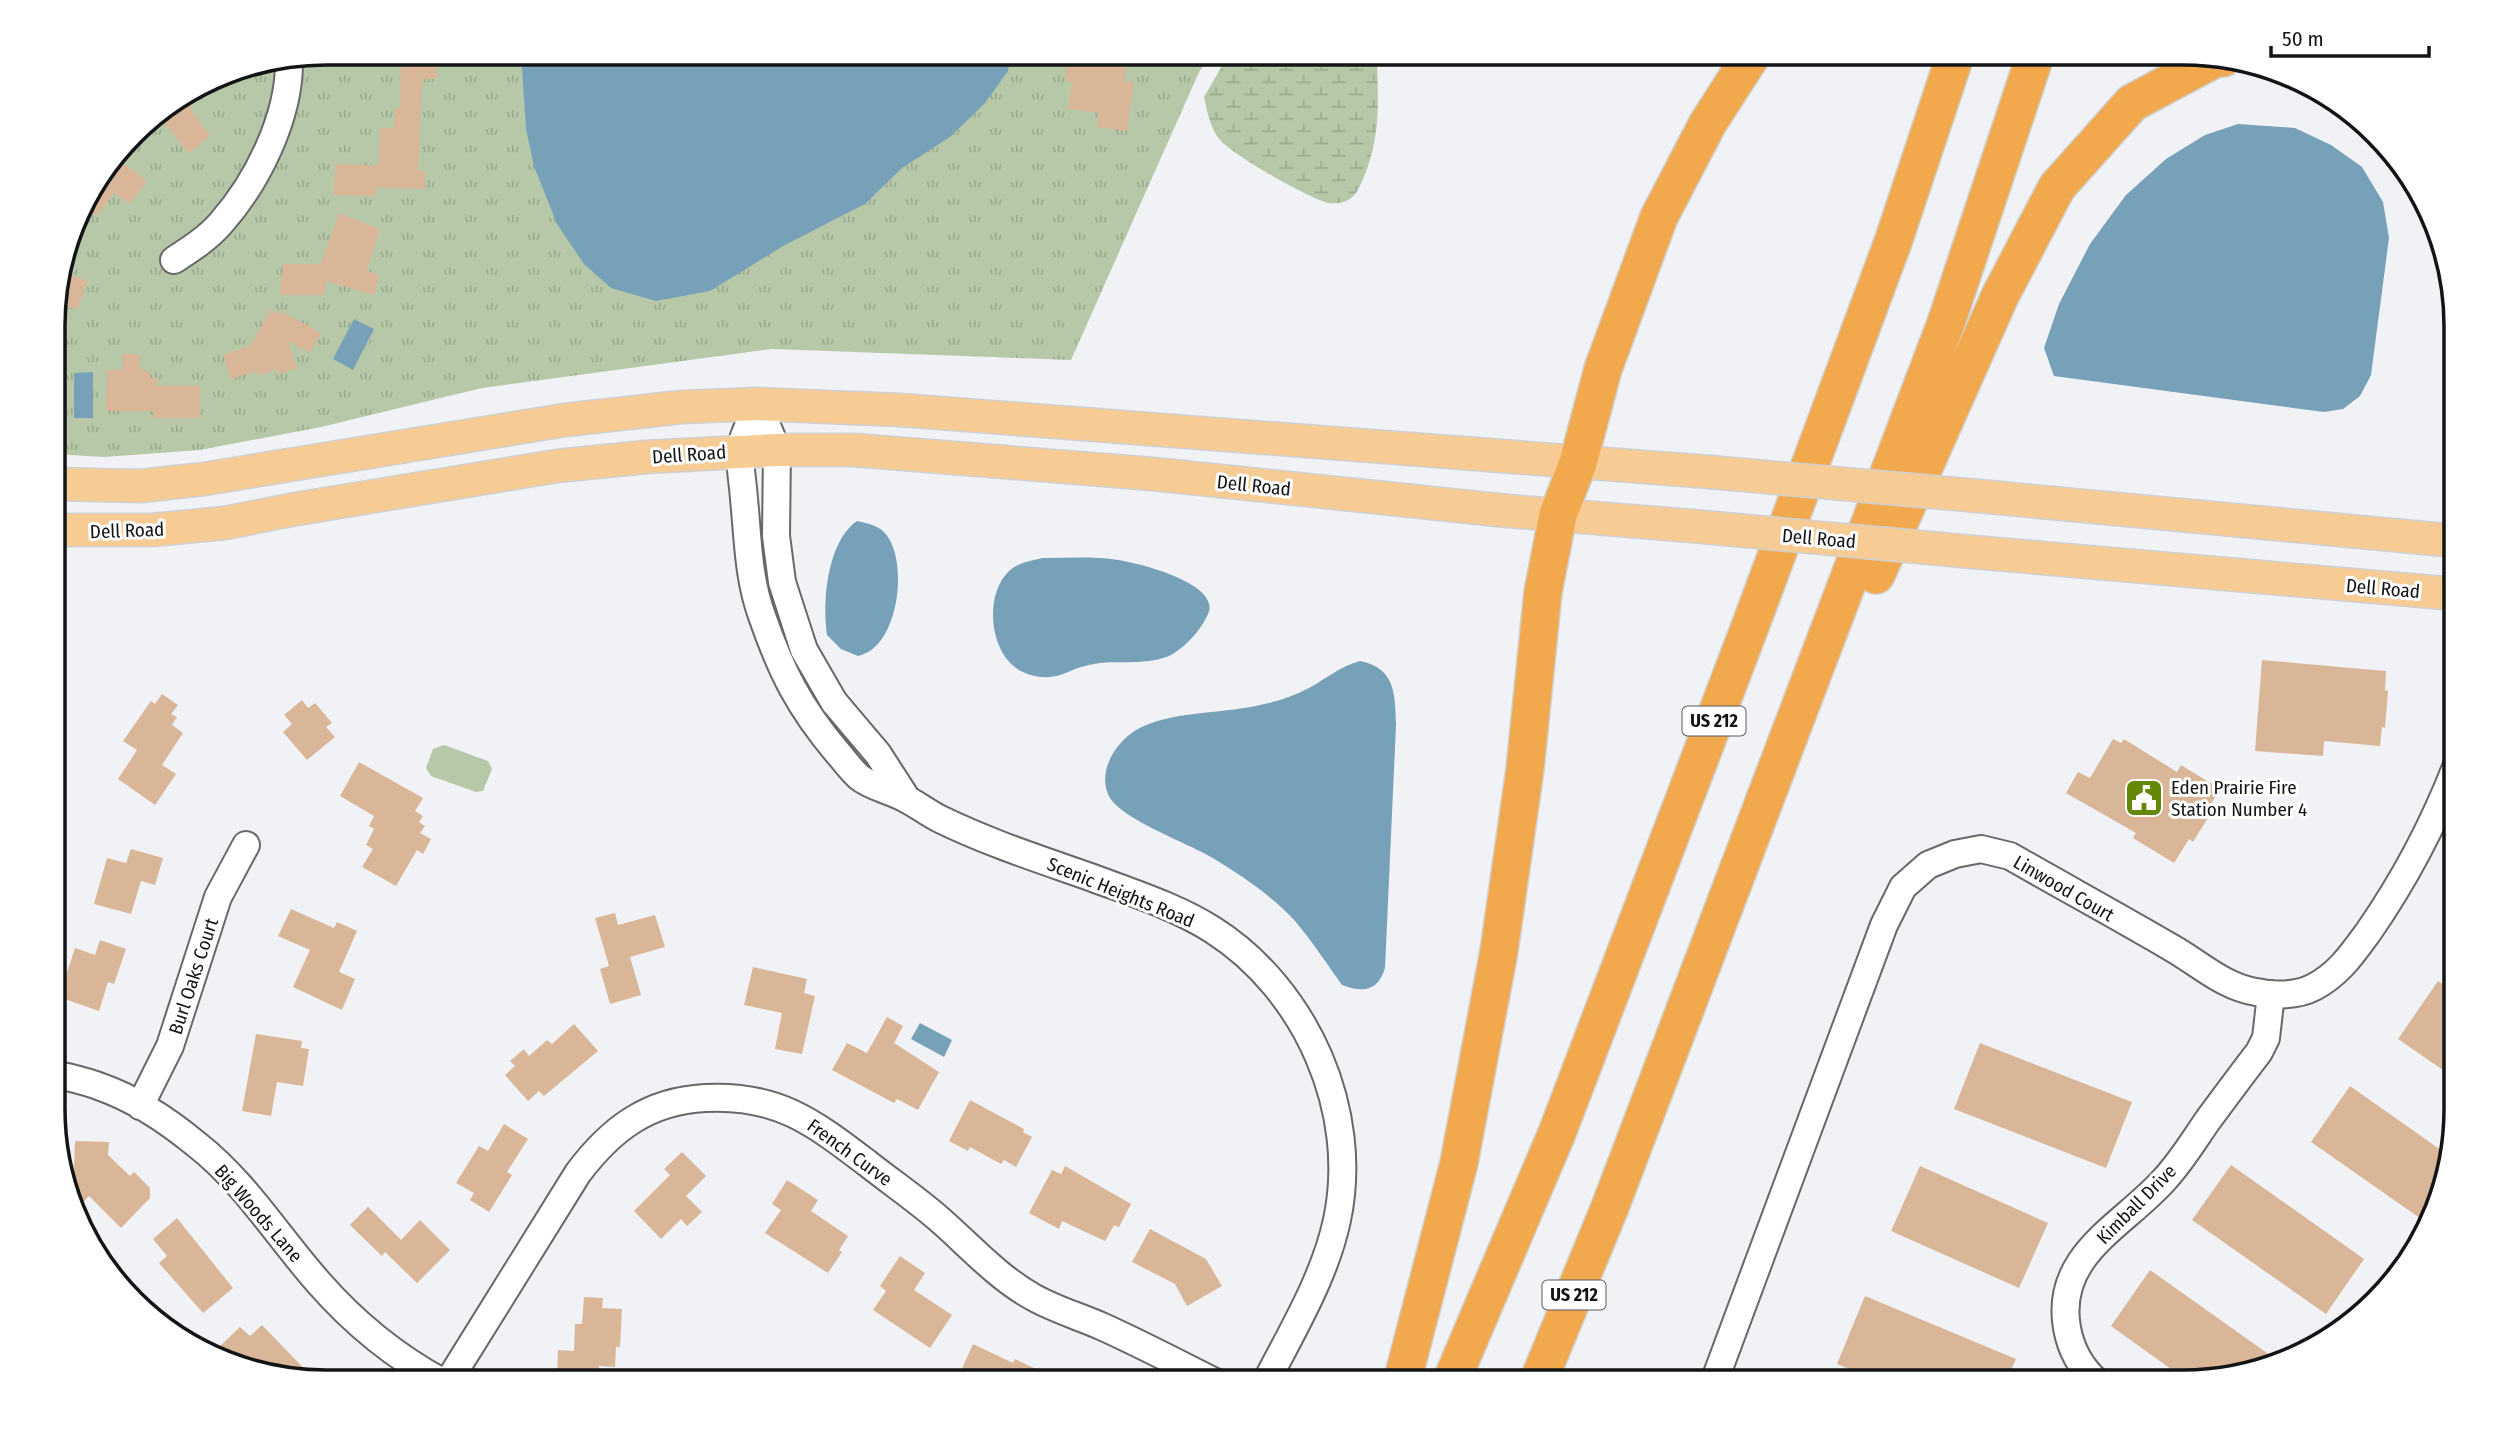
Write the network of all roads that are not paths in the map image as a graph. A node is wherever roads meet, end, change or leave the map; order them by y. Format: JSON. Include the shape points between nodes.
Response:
{"nodes":[{"id":1,"x":1745,"y":65,"type":"edge"},
{"id":2,"x":1952,"y":65,"type":"edge"},
{"id":3,"x":2032,"y":65,"type":"edge"},
{"id":4,"x":2202,"y":65,"type":"edge"},
{"id":5,"x":289,"y":68,"type":"edge"},
{"id":6,"x":174,"y":260,"type":"dead end"},
{"id":7,"x":758,"y":404,"type":"junction"},
{"id":8,"x":777,"y":450,"type":"junction"},
{"id":9,"x":740,"y":451,"type":"junction"},
{"id":10,"x":1578,"y":463,"type":"junction"},
{"id":11,"x":65,"y":484,"type":"edge"},
{"id":12,"x":1558,"y":515,"type":"junction"},
{"id":13,"x":65,"y":530,"type":"edge"},
{"id":14,"x":2444,"y":540,"type":"edge"},
{"id":15,"x":2444,"y":593,"type":"edge"},
{"id":16,"x":907,"y":799,"type":"junction"},
{"id":17,"x":2444,"y":813,"type":"edge"},
{"id":18,"x":246,"y":845,"type":"dead end"},
{"id":19,"x":2271,"y":994,"type":"junction"},
{"id":20,"x":65,"y":1077,"type":"edge"},
{"id":21,"x":140,"y":1106,"type":"junction"},
{"id":22,"x":1610,"y":1208,"type":"junction"},
{"id":23,"x":423,"y":1370,"type":"edge"},
{"id":24,"x":455,"y":1370,"type":"edge"},
{"id":25,"x":1191,"y":1370,"type":"edge"},
{"id":26,"x":1272,"y":1370,"type":"edge"},
{"id":27,"x":1405,"y":1370,"type":"edge"},
{"id":28,"x":1456,"y":1370,"type":"edge"},
{"id":29,"x":1543,"y":1370,"type":"edge"},
{"id":30,"x":1718,"y":1370,"type":"edge"},
{"id":31,"x":2084,"y":1370,"type":"edge"}],
"edges":[{"from":1,"to":10,"type":"highway","via":[[1708,123],[1659,217],[1603,369]]},
{"from":2,"to":28,"type":"highway","number":"US 212","via":[[1893,242],[1746,638],[1557,1133]]},
{"from":3,"to":22,"type":"highway","number":"US 212","via":[[1946,323]]},
{"from":4,"to":22,"type":"highway","via":[[2132,103],[2057,187],[2000,296],[1856,620],[1704,1016]]},
{"from":5,"to":6,"type":"street","via":[[281,121],[238,202],[220,225]]},
{"from":7,"to":8,"type":"street","name":"Scenic Heights Road"},
{"from":7,"to":9,"type":"street","name":"Scenic Heights Road"},
{"from":7,"to":10,"type":"main road","via":[[900,410]]},
{"from":7,"to":11,"type":"main road","via":[[565,420],[204,480],[139,486]]},
{"from":8,"to":9,"type":"main road","name":"Dell Road"},
{"from":8,"to":12,"type":"main road","name":"Dell Road","via":[[854,450],[1153,474]]},
{"from":8,"to":16,"type":"street","name":"Scenic Heights Road","via":[[776,536],[782,582],[804,650],[834,702],[878,754]]},
{"from":9,"to":13,"type":"main road","name":"Dell Road","via":[[569,465],[225,523],[152,530]]},
{"from":9,"to":16,"type":"street","name":"Scenic Heights Road","via":[[755,598],[785,676],[815,726],[860,778]]},
{"from":10,"to":12,"type":"highway"},
{"from":10,"to":14,"type":"main road","bridge":true},
{"from":12,"to":15,"type":"main road","name":"Dell Road","bridge":true},
{"from":12,"to":27,"type":"highway","via":[[1544,592],[1499,951],[1459,1163]]},
{"from":16,"to":26,"type":"street","name":"Scenic Heights Road","via":[[938,818],[1166,906],[1213,930],[1254,963],[1299,1017],[1334,1101],[1343,1163],[1341,1191],[1337,1222],[1323,1264]]},
{"from":17,"to":19,"type":"street","name":"Linwood Court","via":[[2341,968],[2312,988]]},
{"from":18,"to":21,"type":"street","name":"Burl Oaks Court","via":[[218,898],[170,1046]]},
{"from":19,"to":30,"type":"street","name":"Linwood Court","via":[[2227,984],[2190,958],[2010,856],[1981,849],[1928,865],[1903,887],[1884,925]]},
{"from":19,"to":31,"type":"street","name":"Kimball Drive","via":[[2266,1038],[2259,1052],[2164,1180],[2079,1262],[2068,1288],[2065,1317],[2070,1346]]},
{"from":20,"to":21,"type":"street","name":"Big Woods Lane","via":[[101,1087]]},
{"from":21,"to":23,"type":"street","name":"Big Woods Lane","via":[[198,1145],[238,1184],[351,1317]]},
{"from":22,"to":29,"type":"highway","number":"US 212"},
{"from":24,"to":25,"type":"street","name":"French Curve","via":[[599,1145],[657,1106],[691,1098],[727,1097],[762,1101],[797,1114],[901,1189],[1033,1297]]}]}
